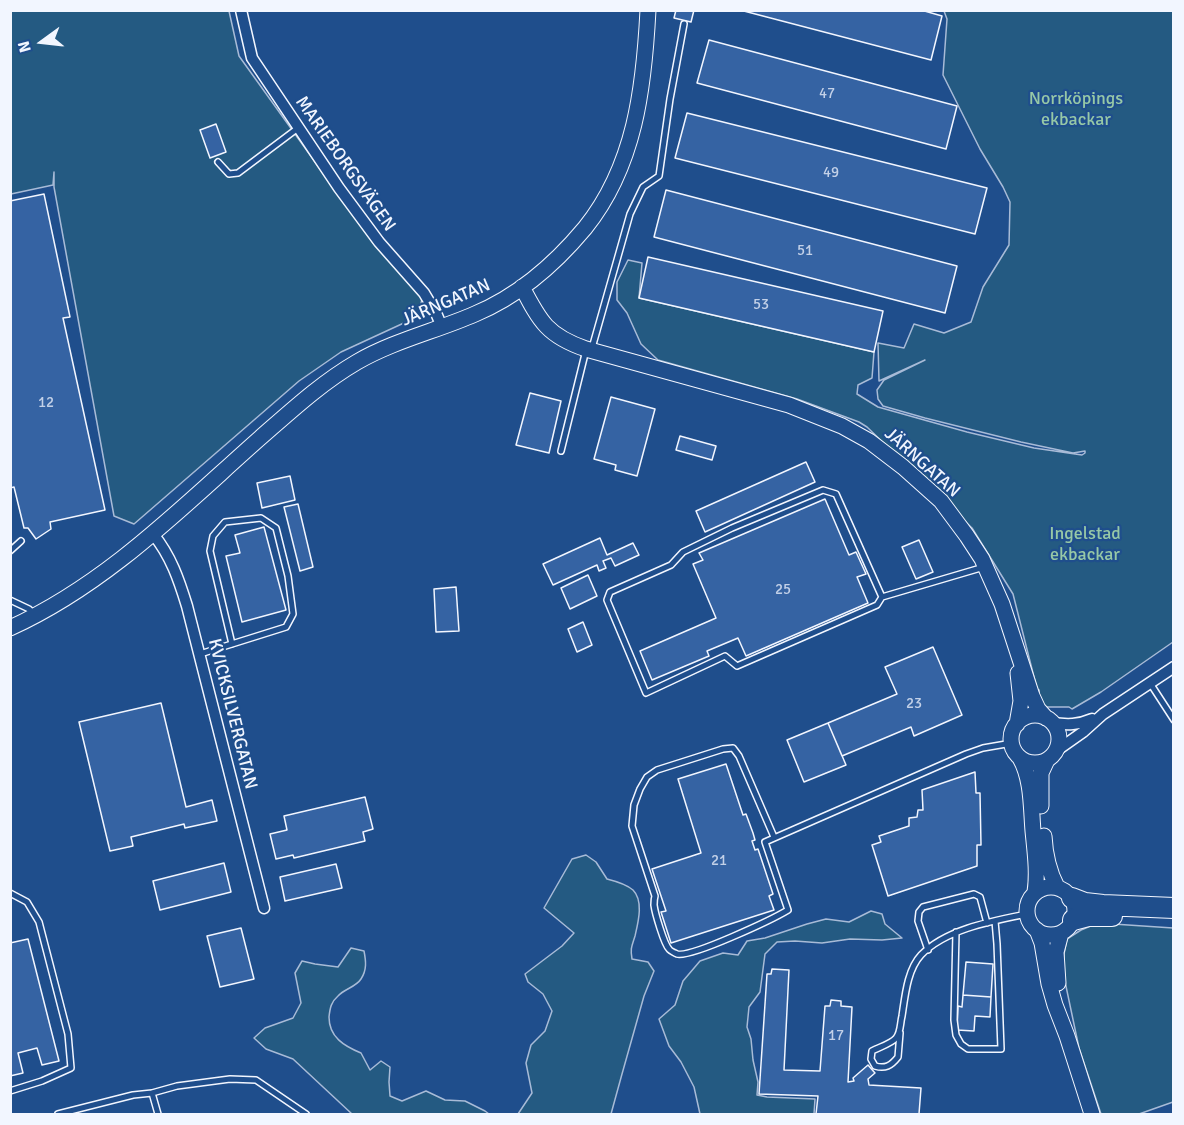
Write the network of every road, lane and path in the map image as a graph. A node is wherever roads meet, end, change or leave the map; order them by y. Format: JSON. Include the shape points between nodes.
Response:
{"nodes":[{"id":1,"x":242,"y":10,"type":"edge"},
{"id":2,"x":648,"y":10,"type":"edge"},
{"id":3,"x":684,"y":24,"type":"dead end"},
{"id":4,"x":298,"y":128,"type":"junction"},
{"id":5,"x":218,"y":162,"type":"dead end"},
{"id":6,"x":522,"y":288,"type":"junction"},
{"id":7,"x":442,"y":327,"type":"junction"},
{"id":8,"x":589,"y":349,"type":"junction"},
{"id":9,"x":561,"y":451,"type":"dead end"},
{"id":10,"x":153,"y":534,"type":"junction"},
{"id":11,"x":21,"y":541,"type":"dead end"},
{"id":12,"x":10,"y":551,"type":"edge"},
{"id":13,"x":985,"y":567,"type":"junction"},
{"id":14,"x":882,"y":597,"type":"junction"},
{"id":15,"x":10,"y":600,"type":"edge"},
{"id":16,"x":36,"y":616,"type":"junction"},
{"id":17,"x":10,"y":628,"type":"edge"},
{"id":18,"x":232,"y":644,"type":"junction"},
{"id":19,"x":1015,"y":644,"type":"junction"},
{"id":20,"x":200,"y":654,"type":"junction"},
{"id":21,"x":1173,"y":667,"type":"edge"},
{"id":22,"x":1150,"y":683,"type":"junction"},
{"id":23,"x":1103,"y":714,"type":"junction"},
{"id":24,"x":1173,"y":720,"type":"edge"},
{"id":25,"x":1049,"y":721,"type":"junction"},
{"id":26,"x":1017,"y":724,"type":"junction"},
{"id":27,"x":1011,"y":743,"type":"junction"},
{"id":28,"x":1052,"y":755,"type":"junction"},
{"id":29,"x":1020,"y":758,"type":"junction"},
{"id":30,"x":774,"y":837,"type":"junction"},
{"id":31,"x":1035,"y":892,"type":"junction"},
{"id":32,"x":1065,"y":892,"type":"junction"},
{"id":33,"x":10,"y":893,"type":"edge"},
{"id":34,"x":264,"y":908,"type":"dead end"},
{"id":35,"x":1173,"y":908,"type":"edge"},
{"id":36,"x":1027,"y":914,"type":"junction"},
{"id":37,"x":1173,"y":919,"type":"edge"},
{"id":38,"x":995,"y":921,"type":"junction"},
{"id":39,"x":987,"y":923,"type":"junction"},
{"id":40,"x":1067,"y":927,"type":"junction"},
{"id":41,"x":1036,"y":930,"type":"junction"},
{"id":42,"x":956,"y":932,"type":"junction"},
{"id":43,"x":928,"y":950,"type":"junction"},
{"id":44,"x":900,"y":1033,"type":"junction"},
{"id":45,"x":1067,"y":1036,"type":"junction"},
{"id":46,"x":10,"y":1091,"type":"edge"},
{"id":47,"x":152,"y":1093,"type":"junction"},
{"id":48,"x":58,"y":1114,"type":"edge"},
{"id":49,"x":158,"y":1114,"type":"edge"},
{"id":50,"x":306,"y":1114,"type":"edge"},
{"id":51,"x":1092,"y":1114,"type":"edge"}],
"edges":[{"from":1,"to":4,"type":"street","name":"MARIEBORGSVÄGEN","via":[[252,58]]},
{"from":2,"to":6,"type":"street","via":[[635,120],[618,176],[604,202],[572,243]]},
{"from":3,"to":8,"type":"lane","via":[[660,176],[643,187],[630,214]]},
{"from":4,"to":5,"type":"lane","via":[[238,173],[229,174]]},
{"from":4,"to":7,"type":"street","name":"MARIEBORGSVÄGEN","via":[[379,242],[424,293]]},
{"from":6,"to":7,"type":"street","name":"JÄRNGATAN","via":[[487,309]]},
{"from":6,"to":8,"type":"street","name":"JÄRNGATAN","via":[[551,331]]},
{"from":7,"to":10,"type":"street","name":"JÄRNGATAN","via":[[368,356],[334,377],[297,405]]},
{"from":8,"to":9,"type":"lane"},
{"from":8,"to":13,"type":"street","name":"JÄRNGATAN","via":[[789,405],[842,426],[869,441],[941,501]]},
{"from":10,"to":16,"type":"street","name":"JÄRNGATAN","via":[[102,575]]},
{"from":10,"to":20,"type":"street","name":"KVICKSILVERGATAN","via":[[178,578]]},
{"from":11,"to":12,"type":"lane"},
{"from":13,"to":14,"type":"lane"},
{"from":13,"to":19,"type":"street","name":"JÄRNGATAN"},
{"from":14,"to":14,"type":"lane","via":[[836,494],[823,489],[682,552],[671,565],[610,592],[606,600],[646,693],[725,656],[737,666],[877,605]]},
{"from":15,"to":16,"type":"lane"},
{"from":16,"to":17,"type":"street","name":"JÄRNGATAN"},
{"from":18,"to":18,"type":"lane","via":[[286,627],[293,614],[276,528],[261,518],[225,522],[213,536],[210,552]]},
{"from":18,"to":20,"type":"lane"},
{"from":19,"to":25,"type":"street","name":"JÄRNGATAN","via":[[1038,709]]},
{"from":19,"to":26,"type":"street","name":"JÄRNGATAN","via":[[1021,701]]},
{"from":20,"to":34,"type":"street","name":"KVICKSILVERGATAN"},
{"from":21,"to":22,"type":"street"},
{"from":22,"to":23,"type":"street"},
{"from":22,"to":24,"type":"lane"},
{"from":23,"to":25,"type":"street","via":[[1076,725]]},
{"from":23,"to":28,"type":"street"},
{"from":25,"to":26,"type":"street","via":[[1030,716]]},
{"from":25,"to":28,"type":"street","via":[[1059,741]]},
{"from":26,"to":27,"type":"street"},
{"from":27,"to":29,"type":"street"},
{"from":27,"to":30,"type":"lane","via":[[966,753]]},
{"from":28,"to":29,"type":"street","via":[[1040,763]]},
{"from":28,"to":32,"type":"street","via":[[1041,773],[1043,829],[1050,874]]},
{"from":29,"to":31,"type":"street","via":[[1030,789]]},
{"from":30,"to":30,"type":"lane","via":[[733,748],[657,770],[647,777],[634,805],[632,826],[670,951],[688,954],[788,910],[765,842]]},
{"from":31,"to":32,"type":"street","via":[[1049,886]]},
{"from":31,"to":36,"type":"street","via":[[1028,902]]},
{"from":32,"to":35,"type":"highway","via":[[1085,903]]},
{"from":32,"to":40,"type":"street","via":[[1075,909]]},
{"from":33,"to":46,"type":"lane","via":[[27,902],[39,922],[68,1034],[71,1068]]},
{"from":36,"to":38,"type":"lane"},
{"from":36,"to":41,"type":"street"},
{"from":37,"to":40,"type":"highway","via":[[1094,915],[1082,917]]},
{"from":38,"to":39,"type":"lane"},
{"from":38,"to":42,"type":"lane","via":[[1001,1049],[968,1049],[956,1035]]},
{"from":39,"to":42,"type":"lane"},
{"from":39,"to":43,"type":"lane","via":[[980,897],[974,894],[924,908],[918,921]]},
{"from":40,"to":41,"type":"street","via":[[1048,935]]},
{"from":40,"to":45,"type":"street","via":[[1056,952],[1056,972]]},
{"from":41,"to":45,"type":"street"},
{"from":42,"to":43,"type":"lane"},
{"from":43,"to":44,"type":"lane","via":[[911,972]]},
{"from":44,"to":44,"type":"lane","via":[[895,1040],[872,1051],[875,1066],[889,1066],[898,1057]]},
{"from":45,"to":51,"type":"street"},
{"from":47,"to":48,"type":"lane"},
{"from":47,"to":49,"type":"lane"},
{"from":47,"to":50,"type":"lane","via":[[230,1079],[256,1080]]}]}
